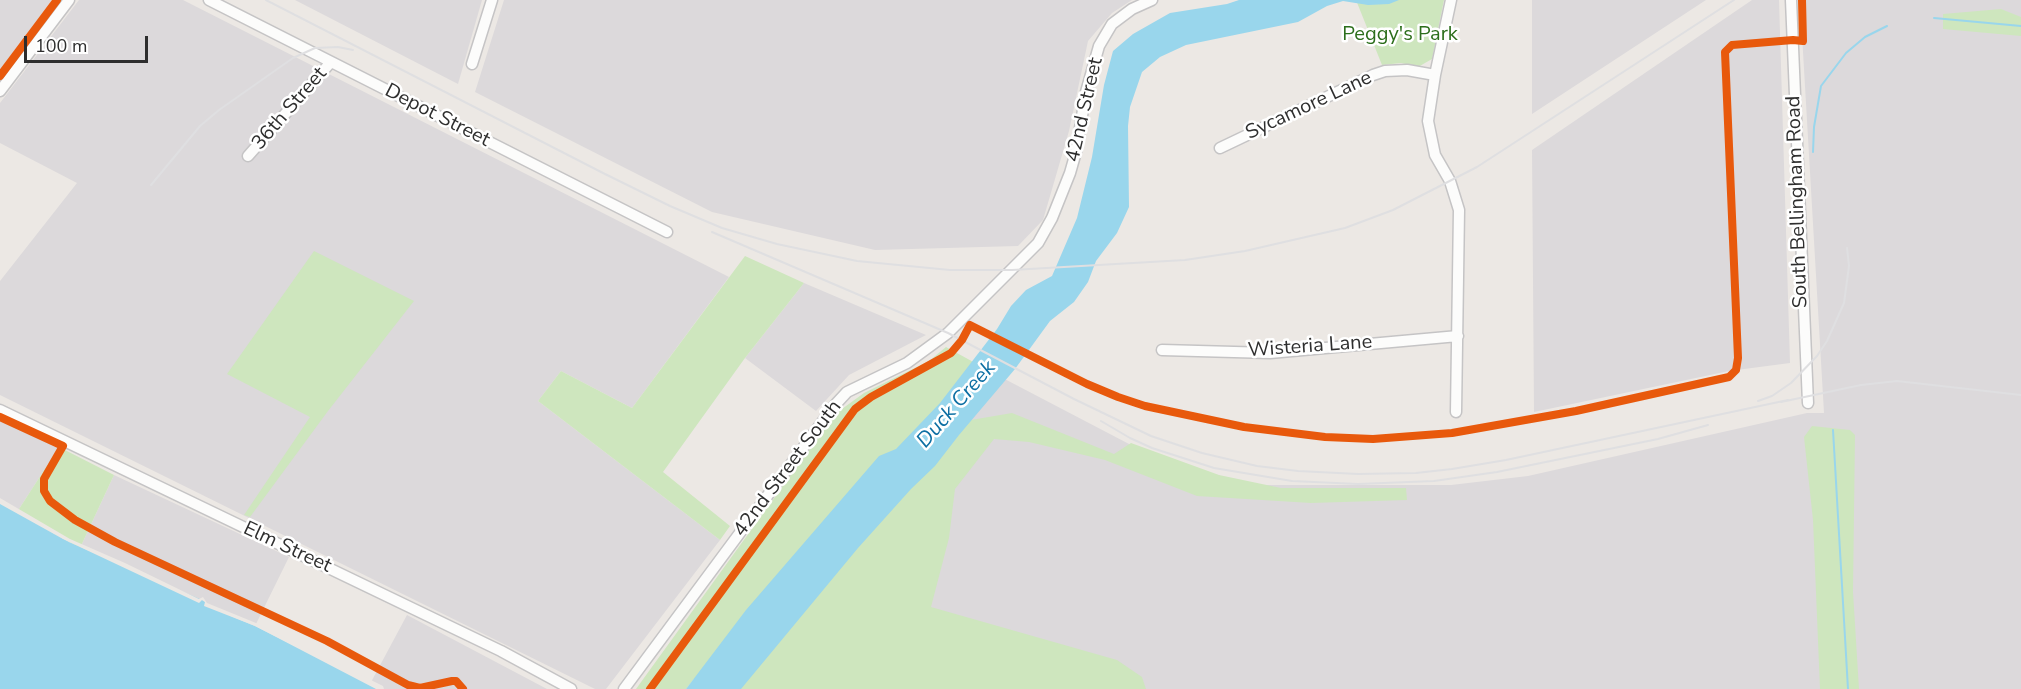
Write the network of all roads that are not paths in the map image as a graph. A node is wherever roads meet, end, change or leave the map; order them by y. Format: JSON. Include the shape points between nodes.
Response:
{"nodes":[{"id":1,"x":69,"y":0,"type":"edge"},
{"id":2,"x":209,"y":0,"type":"edge"},
{"id":3,"x":492,"y":0,"type":"edge"},
{"id":4,"x":1152,"y":0,"type":"edge"},
{"id":5,"x":1451,"y":0,"type":"edge"},
{"id":6,"x":1791,"y":0,"type":"edge"},
{"id":7,"x":331,"y":62,"type":"junction"},
{"id":8,"x":472,"y":64,"type":"dead end"},
{"id":9,"x":1434,"y":75,"type":"junction"},
{"id":10,"x":0,"y":91,"type":"edge"},
{"id":11,"x":1220,"y":148,"type":"dead end"},
{"id":12,"x":248,"y":156,"type":"dead end"},
{"id":13,"x":1070,"y":173,"type":"joint"},
{"id":14,"x":667,"y":232,"type":"dead end"},
{"id":15,"x":1458,"y":336,"type":"junction"},
{"id":16,"x":1162,"y":350,"type":"dead end"},
{"id":17,"x":1808,"y":403,"type":"dead end"},
{"id":18,"x":0,"y":410,"type":"edge"},
{"id":19,"x":1456,"y":412,"type":"dead end"},
{"id":20,"x":571,"y":689,"type":"edge"},
{"id":21,"x":624,"y":689,"type":"edge"}],
"edges":[{"from":1,"to":10,"type":"street"},
{"from":2,"to":7,"type":"street","name":"Depot Street"},
{"from":3,"to":8,"type":"street"},
{"from":4,"to":13,"type":"street","name":"42nd Street","via":[[1112,24],[1100,46],[1086,92]]},
{"from":5,"to":9,"type":"street"},
{"from":6,"to":17,"type":"street","name":"South Bellingham Road"},
{"from":7,"to":12,"type":"street","name":"36th Street"},
{"from":7,"to":14,"type":"street","name":"Depot Street"},
{"from":9,"to":11,"type":"street","name":"Sycamore Lane","via":[[1407,70],[1373,75]]},
{"from":9,"to":15,"type":"street","via":[[1428,121],[1430,137],[1459,210]]},
{"from":13,"to":21,"type":"street","name":"42nd Street South","via":[[1038,243],[969,314],[908,363],[847,392],[834,406]]},
{"from":15,"to":16,"type":"street","name":"Wisteria Lane","via":[[1270,353]]},
{"from":15,"to":19,"type":"street"},
{"from":18,"to":20,"type":"street","name":"Elm Street","via":[[492,646]]}]}
